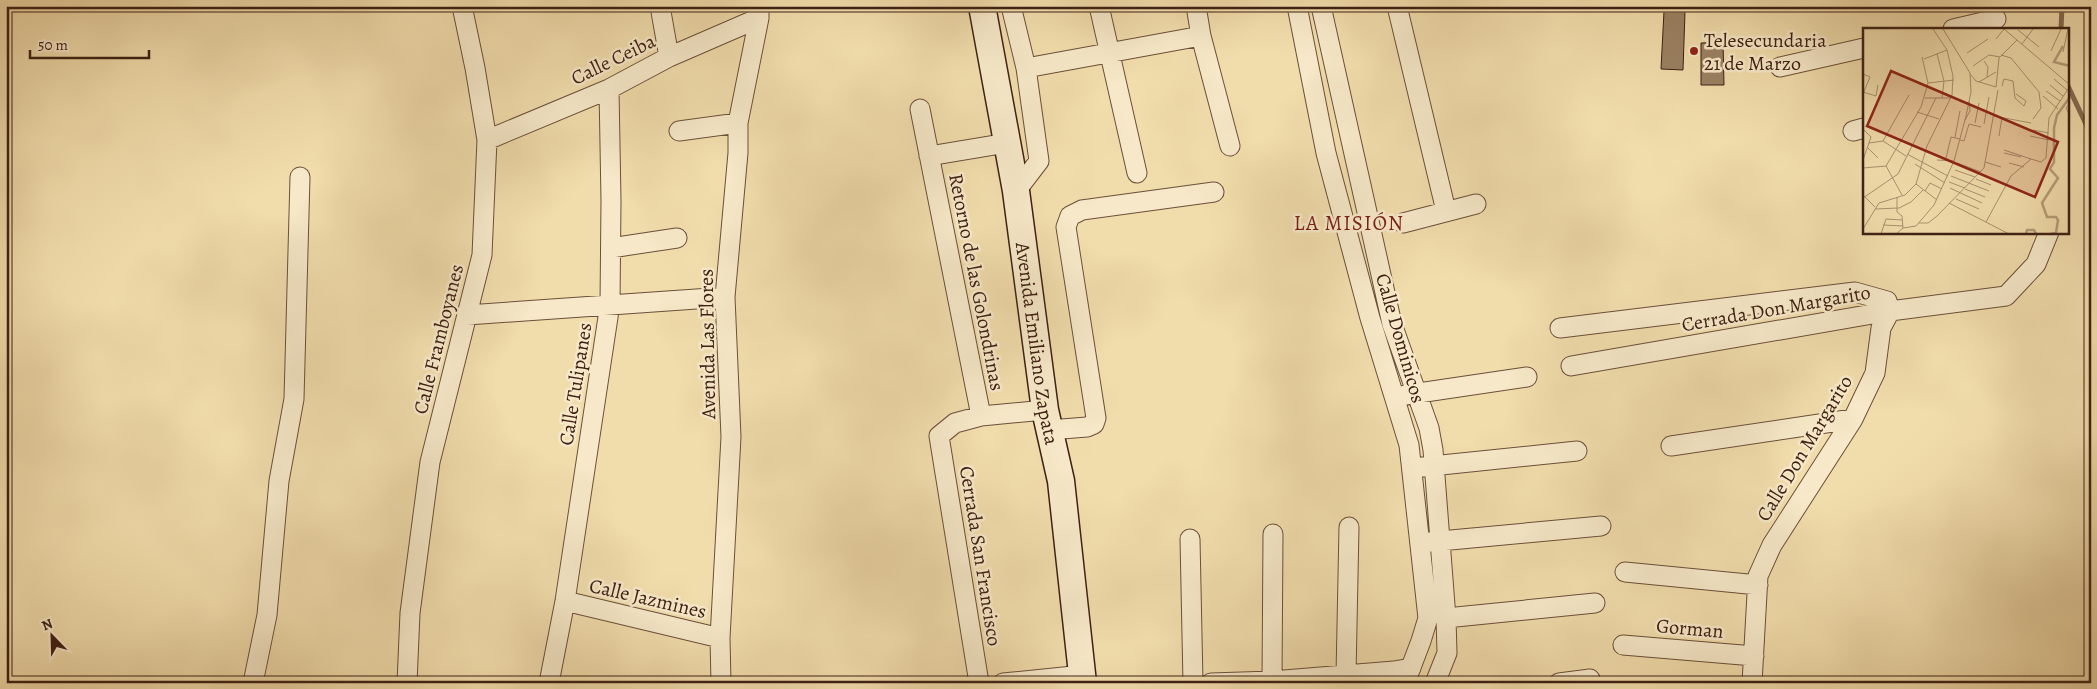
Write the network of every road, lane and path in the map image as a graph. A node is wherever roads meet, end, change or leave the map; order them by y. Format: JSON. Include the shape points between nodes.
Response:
{"nodes":[{"id":1,"x":462,"y":6,"type":"edge"},
{"id":2,"x":660,"y":6,"type":"edge"},
{"id":3,"x":982,"y":6,"type":"edge"},
{"id":4,"x":1011,"y":6,"type":"edge"},
{"id":5,"x":1099,"y":6,"type":"edge"},
{"id":6,"x":1196,"y":6,"type":"edge"},
{"id":7,"x":1397,"y":6,"type":"edge"},
{"id":8,"x":1325,"y":7,"type":"edge"},
{"id":9,"x":1298,"y":10,"type":"edge"},
{"id":10,"x":759,"y":12,"type":"edge"},
{"id":11,"x":1995,"y":18,"type":"edge"},
{"id":12,"x":1957,"y":28,"type":"edge"},
{"id":13,"x":1201,"y":36,"type":"junction"},
{"id":14,"x":1863,"y":48,"type":"edge"},
{"id":15,"x":1108,"y":52,"type":"junction"},
{"id":16,"x":669,"y":57,"type":"junction"},
{"id":17,"x":1780,"y":67,"type":"dead end"},
{"id":18,"x":1026,"y":68,"type":"junction"},
{"id":19,"x":609,"y":89,"type":"junction"},
{"id":20,"x":920,"y":109,"type":"dead end"},
{"id":21,"x":738,"y":123,"type":"junction"},
{"id":22,"x":679,"y":131,"type":"dead end"},
{"id":23,"x":487,"y":140,"type":"junction"},
{"id":24,"x":1007,"y":143,"type":"junction"},
{"id":25,"x":1230,"y":146,"type":"dead end"},
{"id":26,"x":929,"y":156,"type":"junction"},
{"id":27,"x":1137,"y":173,"type":"dead end"},
{"id":28,"x":300,"y":177,"type":"dead end"},
{"id":29,"x":1016,"y":191,"type":"junction"},
{"id":30,"x":1214,"y":192,"type":"dead end"},
{"id":31,"x":1476,"y":204,"type":"dead end"},
{"id":32,"x":1446,"y":212,"type":"junction"},
{"id":33,"x":1403,"y":223,"type":"dead end"},
{"id":34,"x":1370,"y":230,"type":"junction"},
{"id":35,"x":2048,"y":234,"type":"edge"},
{"id":36,"x":1348,"y":236,"type":"junction"},
{"id":37,"x":677,"y":238,"type":"dead end"},
{"id":38,"x":611,"y":248,"type":"junction"},
{"id":39,"x":725,"y":297,"type":"junction"},
{"id":40,"x":610,"y":304,"type":"junction"},
{"id":41,"x":1890,"y":311,"type":"junction"},
{"id":42,"x":467,"y":315,"type":"junction"},
{"id":43,"x":1560,"y":328,"type":"dead end"},
{"id":44,"x":1571,"y":366,"type":"dead end"},
{"id":45,"x":1527,"y":377,"type":"dead end"},
{"id":46,"x":1416,"y":393,"type":"junction"},
{"id":47,"x":1393,"y":398,"type":"junction"},
{"id":48,"x":981,"y":416,"type":"junction"},
{"id":49,"x":1853,"y":419,"type":"junction"},
{"id":50,"x":1047,"y":420,"type":"junction"},
{"id":51,"x":939,"y":436,"type":"joint"},
{"id":52,"x":1671,"y":446,"type":"dead end"},
{"id":53,"x":1578,"y":451,"type":"dead end"},
{"id":54,"x":1434,"y":467,"type":"junction"},
{"id":55,"x":1411,"y":468,"type":"junction"},
{"id":56,"x":1602,"y":526,"type":"dead end"},
{"id":57,"x":1349,"y":527,"type":"dead end"},
{"id":58,"x":1273,"y":534,"type":"dead end"},
{"id":59,"x":1190,"y":539,"type":"dead end"},
{"id":60,"x":1419,"y":542,"type":"junction"},
{"id":61,"x":1440,"y":542,"type":"junction"},
{"id":62,"x":1626,"y":572,"type":"dead end"},
{"id":63,"x":1758,"y":585,"type":"junction"},
{"id":64,"x":565,"y":602,"type":"junction"},
{"id":65,"x":1595,"y":603,"type":"dead end"},
{"id":66,"x":1446,"y":618,"type":"junction"},
{"id":67,"x":720,"y":638,"type":"junction"},
{"id":68,"x":1623,"y":645,"type":"dead end"},
{"id":69,"x":1754,"y":656,"type":"junction"},
{"id":70,"x":1346,"y":675,"type":"junction"},
{"id":71,"x":1408,"y":675,"type":"edge"},
{"id":72,"x":1083,"y":679,"type":"edge"},
{"id":73,"x":1590,"y":679,"type":"dead end"},
{"id":74,"x":1272,"y":682,"type":"junction"},
{"id":75,"x":253,"y":683,"type":"edge"},
{"id":76,"x":407,"y":683,"type":"edge"},
{"id":77,"x":549,"y":683,"type":"edge"},
{"id":78,"x":721,"y":683,"type":"edge"},
{"id":79,"x":979,"y":683,"type":"edge"},
{"id":80,"x":1003,"y":683,"type":"edge"},
{"id":81,"x":1193,"y":683,"type":"edge"},
{"id":82,"x":1211,"y":683,"type":"edge"},
{"id":83,"x":1435,"y":683,"type":"edge"},
{"id":84,"x":1559,"y":683,"type":"edge"},
{"id":85,"x":1752,"y":683,"type":"edge"}],
"edges":[{"from":1,"to":23,"type":"street","name":"Calle Framboyanes"},
{"from":2,"to":16,"type":"street"},
{"from":3,"to":24,"type":"main road","name":"Avenida Emiliano Zapata"},
{"from":4,"to":18,"type":"street"},
{"from":5,"to":15,"type":"street"},
{"from":6,"to":13,"type":"street"},
{"from":7,"to":32,"type":"street"},
{"from":8,"to":9,"type":"street"},
{"from":8,"to":34,"type":"street","name":"Calle Dominicos"},
{"from":9,"to":36,"type":"street","name":"Calle Dominicos","via":[[1326,153]]},
{"from":10,"to":16,"type":"street","name":"Calle Ceiba"},
{"from":10,"to":21,"type":"street","name":"Avenida Las Flores"},
{"from":11,"to":12,"type":"street"},
{"from":13,"to":15,"type":"street"},
{"from":13,"to":25,"type":"street"},
{"from":14,"to":17,"type":"street"},
{"from":15,"to":18,"type":"street"},
{"from":15,"to":27,"type":"street"},
{"from":16,"to":19,"type":"street","name":"Calle Ceiba"},
{"from":18,"to":29,"type":"street","via":[[1039,161]]},
{"from":19,"to":23,"type":"street","name":"Calle Ceiba"},
{"from":19,"to":38,"type":"street","name":"Calle Tulipanes"},
{"from":20,"to":26,"type":"street","name":"Retorno de las Golondrinas"},
{"from":21,"to":22,"type":"street"},
{"from":21,"to":39,"type":"street","name":"Avenida Las Flores"},
{"from":23,"to":42,"type":"street","name":"Calle Framboyanes","via":[[482,255]]},
{"from":24,"to":26,"type":"street","name":"Retorno de las Golondrinas"},
{"from":24,"to":29,"type":"main road","name":"Avenida Emiliano Zapata"},
{"from":26,"to":48,"type":"street","name":"Retorno de las Golondrinas"},
{"from":28,"to":75,"type":"street","via":[[294,399],[279,481],[266,615]]},
{"from":29,"to":50,"type":"main road","name":"Avenida Emiliano Zapata"},
{"from":30,"to":50,"type":"street","name":"Retorno de las Golondrinas","via":[[1082,210],[1070,216],[1066,227],[1096,418],[1094,424],[1087,427]]},
{"from":31,"to":32,"type":"street"},
{"from":32,"to":33,"type":"street"},
{"from":34,"to":36,"type":"street"},
{"from":34,"to":46,"type":"street","name":"Calle Dominicos","via":[[1392,324]]},
{"from":35,"to":41,"type":"street","via":[[2036,264],[2006,296]]},
{"from":36,"to":47,"type":"street","name":"Calle Dominicos"},
{"from":37,"to":38,"type":"street"},
{"from":38,"to":40,"type":"street","name":"Calle Tulipanes"},
{"from":39,"to":40,"type":"street"},
{"from":39,"to":67,"type":"street","name":"Avenida Las Flores","via":[[731,437]]},
{"from":40,"to":42,"type":"street"},
{"from":40,"to":64,"type":"street","name":"Calle Tulipanes"},
{"from":41,"to":43,"type":"street","name":"Cerrada Don Margarito","via":[[1887,300],[1854,292]]},
{"from":41,"to":44,"type":"street","name":"Cerrada Don Margarito"},
{"from":41,"to":49,"type":"street","name":"Calle Don Margarito","via":[[1882,328],[1875,373]]},
{"from":42,"to":76,"type":"street","name":"Calle Framboyanes","via":[[430,462],[410,613]]},
{"from":45,"to":46,"type":"street"},
{"from":46,"to":47,"type":"street"},
{"from":46,"to":54,"type":"street","name":"Calle Dominicos","via":[[1429,428]]},
{"from":47,"to":55,"type":"street","name":"Calle Dominicos","via":[[1409,445]]},
{"from":48,"to":50,"type":"street","name":"Retorno de las Golondrinas"},
{"from":48,"to":51,"type":"street","name":"Retorno de las Golondrinas","via":[[955,423]]},
{"from":49,"to":52,"type":"street"},
{"from":49,"to":63,"type":"street","name":"Calle Don Margarito","via":[[1772,545],[1758,576]]},
{"from":50,"to":72,"type":"main road","name":"Avenida Emiliano Zapata","via":[[1061,481]]},
{"from":51,"to":79,"type":"street","name":"Cerrada San Francisco"},
{"from":53,"to":54,"type":"street"},
{"from":54,"to":55,"type":"street"},
{"from":54,"to":61,"type":"street","name":"Calle Dominicos"},
{"from":55,"to":60,"type":"street","name":"Calle Dominicos"},
{"from":56,"to":61,"type":"street"},
{"from":57,"to":70,"type":"street"},
{"from":58,"to":74,"type":"street"},
{"from":59,"to":81,"type":"street"},
{"from":60,"to":61,"type":"street"},
{"from":60,"to":71,"type":"street","name":"Calle Dominicos","via":[[1428,618]]},
{"from":61,"to":66,"type":"street","name":"Calle Dominicos"},
{"from":62,"to":63,"type":"street"},
{"from":63,"to":69,"type":"street","name":"Calle Don Margarito"},
{"from":64,"to":67,"type":"street","name":"Calle Jazmines"},
{"from":64,"to":77,"type":"street","name":"Calle Tulipanes"},
{"from":65,"to":66,"type":"street"},
{"from":66,"to":83,"type":"street","name":"Calle Dominicos","via":[[1447,653]]},
{"from":67,"to":78,"type":"street","name":"Avenida Las Flores"},
{"from":68,"to":69,"type":"street","name":"Gorman"},
{"from":69,"to":85,"type":"street","name":"Calle Don Margarito"},
{"from":70,"to":71,"type":"street","via":[[1394,672]]},
{"from":70,"to":74,"type":"street"},
{"from":72,"to":80,"type":"street"},
{"from":73,"to":84,"type":"street"},
{"from":74,"to":82,"type":"street"}]}
